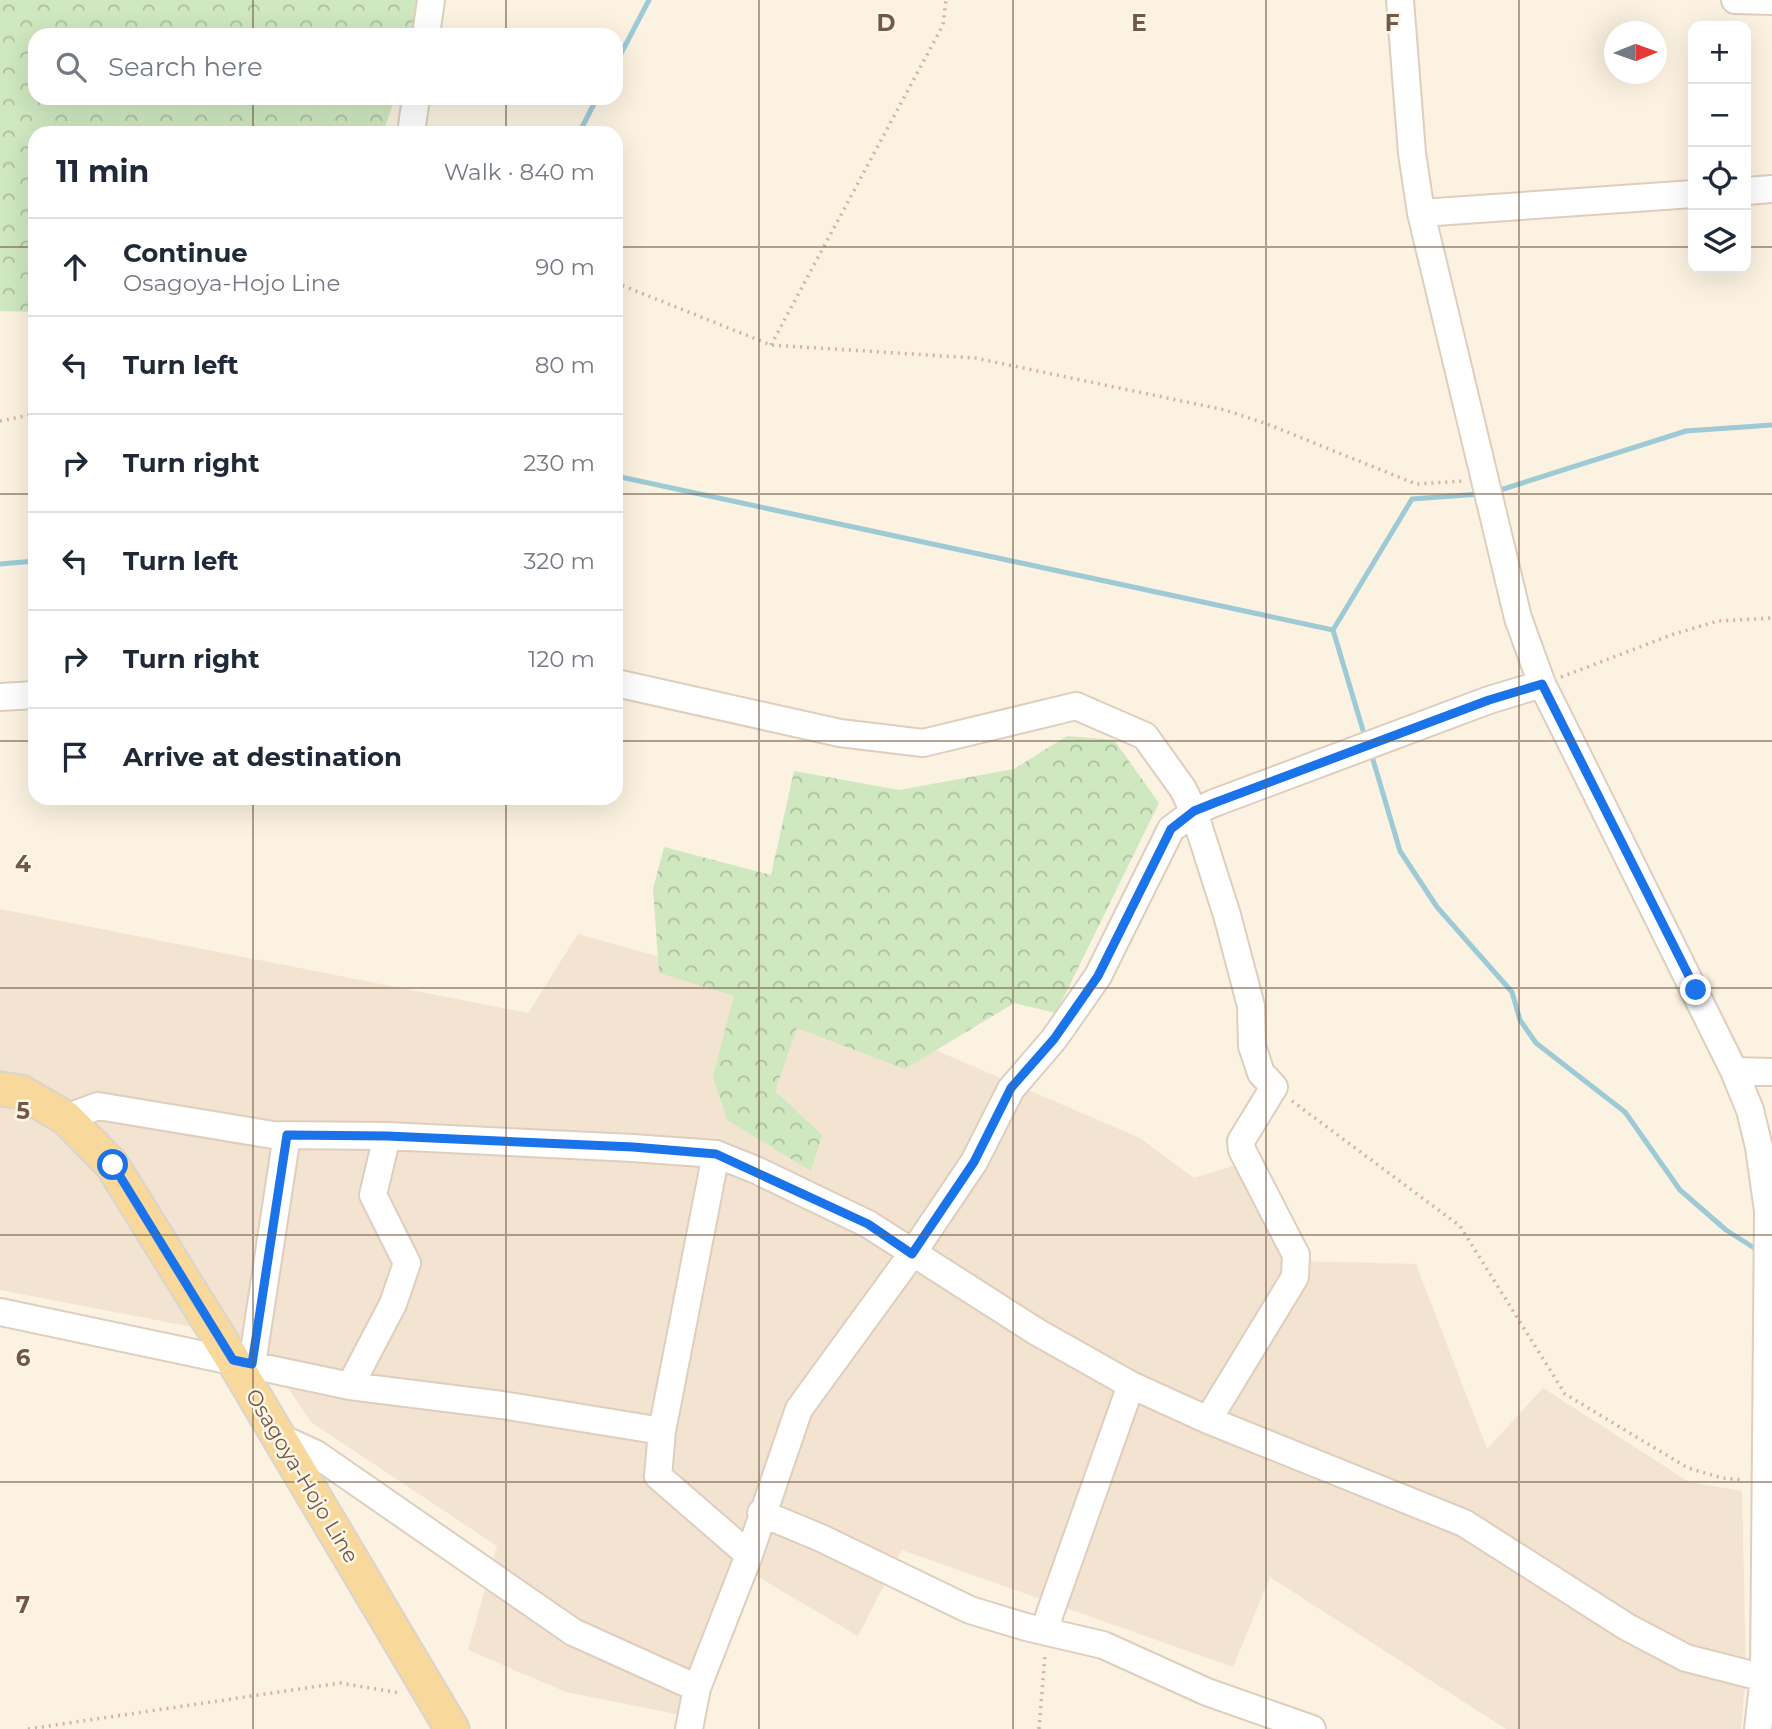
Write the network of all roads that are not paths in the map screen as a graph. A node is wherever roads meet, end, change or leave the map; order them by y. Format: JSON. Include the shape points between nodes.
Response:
{"nodes":[{"id":1,"x":431,"y":0,"type":"edge"},
{"id":2,"x":1400,"y":0,"type":"edge"},
{"id":3,"x":1735,"y":0,"type":"edge"},
{"id":4,"x":1772,"y":1,"type":"edge"},
{"id":5,"x":427,"y":28,"type":"edge"},
{"id":6,"x":415,"y":105,"type":"edge"},
{"id":7,"x":412,"y":126,"type":"edge"},
{"id":8,"x":1772,"y":189,"type":"edge"},
{"id":9,"x":1751,"y":191,"type":"edge"},
{"id":10,"x":1688,"y":194,"type":"edge"},
{"id":11,"x":1421,"y":213,"type":"junction"},
{"id":12,"x":1542,"y":684,"type":"junction"},
{"id":13,"x":623,"y":685,"type":"edge"},
{"id":14,"x":28,"y":695,"type":"edge"},
{"id":15,"x":0,"y":697,"type":"edge"},
{"id":16,"x":1194,"y":811,"type":"junction"},
{"id":17,"x":1734,"y":1071,"type":"junction"},
{"id":18,"x":1772,"y":1072,"type":"edge"},
{"id":19,"x":1,"y":1095,"type":"edge"},
{"id":20,"x":66,"y":1118,"type":"junction"},
{"id":21,"x":287,"y":1135,"type":"junction"},
{"id":22,"x":387,"y":1136,"type":"junction"},
{"id":23,"x":716,"y":1154,"type":"junction"},
{"id":24,"x":912,"y":1254,"type":"junction"},
{"id":25,"x":0,"y":1312,"type":"edge"},
{"id":26,"x":242,"y":1362,"type":"junction"},
{"id":27,"x":1131,"y":1385,"type":"junction"},
{"id":28,"x":350,"y":1386,"type":"junction"},
{"id":29,"x":1208,"y":1420,"type":"junction"},
{"id":30,"x":662,"y":1431,"type":"junction"},
{"id":31,"x":279,"y":1437,"type":"junction"},
{"id":32,"x":761,"y":1513,"type":"junction"},
{"id":33,"x":749,"y":1555,"type":"junction"},
{"id":34,"x":1047,"y":1632,"type":"junction"},
{"id":35,"x":1768,"y":1679,"type":"edge"},
{"id":36,"x":697,"y":1688,"type":"junction"},
{"id":37,"x":452,"y":1729,"type":"edge"},
{"id":38,"x":689,"y":1729,"type":"edge"},
{"id":39,"x":1312,"y":1729,"type":"edge"},
{"id":40,"x":1758,"y":1729,"type":"edge"}],
"edges":[{"from":1,"to":5,"type":"street"},
{"from":2,"to":11,"type":"street"},
{"from":3,"to":4,"type":"street"},
{"from":6,"to":7,"type":"street"},
{"from":8,"to":9,"type":"street"},
{"from":10,"to":11,"type":"street"},
{"from":11,"to":12,"type":"street","via":[[1518,618]]},
{"from":12,"to":16,"type":"street"},
{"from":12,"to":17,"type":"street"},
{"from":13,"to":16,"type":"street","via":[[840,733],[923,743],[1076,706],[1145,736]]},
{"from":14,"to":15,"type":"street"},
{"from":16,"to":24,"type":"street","via":[[1171,829],[1098,976],[1054,1039],[1011,1088],[974,1162]]},
{"from":16,"to":29,"type":"street","via":[[1251,1006],[1252,1046],[1261,1073],[1274,1087],[1241,1141],[1242,1150],[1296,1255],[1295,1276]]},
{"from":17,"to":18,"type":"street"},
{"from":17,"to":35,"type":"street","via":[[1759,1147],[1768,1211]]},
{"from":19,"to":20,"type":"main road","name":"Osagoya-Hojo Line","via":[[22,1093]]},
{"from":20,"to":21,"type":"street","via":[[98,1106]]},
{"from":20,"to":26,"type":"main road","name":"Osagoya-Hojo Line","via":[[113,1165]]},
{"from":21,"to":22,"type":"street"},
{"from":21,"to":26,"type":"street"},
{"from":22,"to":23,"type":"street"},
{"from":22,"to":28,"type":"street","via":[[373,1195],[407,1263],[393,1304]]},
{"from":23,"to":24,"type":"street","via":[[868,1224]]},
{"from":23,"to":30,"type":"street"},
{"from":24,"to":27,"type":"street"},
{"from":24,"to":32,"type":"street","via":[[799,1409]]},
{"from":25,"to":26,"type":"street"},
{"from":26,"to":28,"type":"street"},
{"from":26,"to":31,"type":"main road","name":"Osagoya-Hojo Line"},
{"from":27,"to":29,"type":"street"},
{"from":27,"to":34,"type":"street"},
{"from":28,"to":30,"type":"street"},
{"from":29,"to":35,"type":"street","via":[[1464,1523],[1627,1627],[1686,1658]]},
{"from":30,"to":33,"type":"street","via":[[658,1476]]},
{"from":31,"to":36,"type":"street","via":[[316,1454],[573,1632]]},
{"from":31,"to":37,"type":"main road","name":"Osagoya-Hojo Line"},
{"from":32,"to":33,"type":"street"},
{"from":32,"to":34,"type":"street","via":[[970,1610]]},
{"from":33,"to":36,"type":"street"},
{"from":34,"to":39,"type":"street","via":[[1103,1645],[1207,1692]]},
{"from":35,"to":40,"type":"street"},
{"from":36,"to":38,"type":"street"}]}
